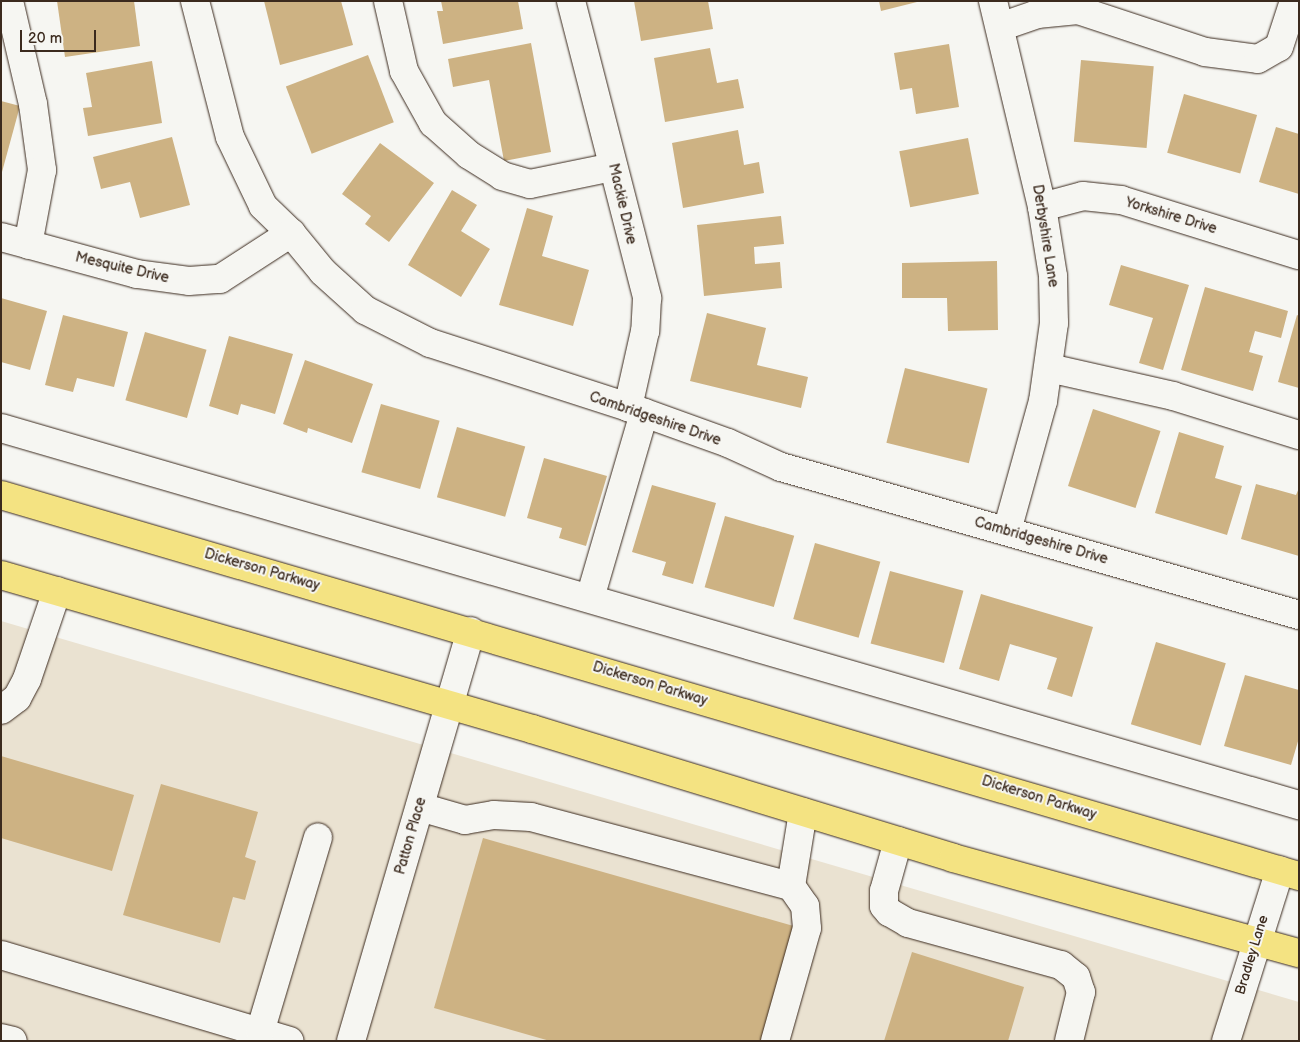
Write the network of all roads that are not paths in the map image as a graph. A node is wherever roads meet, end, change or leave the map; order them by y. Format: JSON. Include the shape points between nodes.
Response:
{"nodes":[{"id":1,"x":9,"y":1,"type":"edge"},
{"id":2,"x":195,"y":1,"type":"edge"},
{"id":3,"x":388,"y":1,"type":"edge"},
{"id":4,"x":572,"y":1,"type":"edge"},
{"id":5,"x":1294,"y":1,"type":"edge"},
{"id":6,"x":996,"y":14,"type":"edge"},
{"id":7,"x":613,"y":167,"type":"junction"},
{"id":8,"x":1042,"y":207,"type":"junction"},
{"id":9,"x":291,"y":233,"type":"junction"},
{"id":10,"x":1,"y":238,"type":"edge"},
{"id":11,"x":28,"y":245,"type":"junction"},
{"id":12,"x":1299,"y":255,"type":"edge"},
{"id":13,"x":1049,"y":368,"type":"junction"},
{"id":14,"x":636,"y":410,"type":"junction"},
{"id":15,"x":1,"y":428,"type":"edge"},
{"id":16,"x":1299,"y":435,"type":"edge"},
{"id":17,"x":1,"y":495,"type":"edge"},
{"id":18,"x":1007,"y":531,"type":"junction"},
{"id":19,"x":1,"y":575,"type":"edge"},
{"id":20,"x":57,"y":591,"type":"junction"},
{"id":21,"x":590,"y":598,"type":"junction"},
{"id":22,"x":1299,"y":615,"type":"edge"},
{"id":23,"x":471,"y":631,"type":"junction"},
{"id":24,"x":450,"y":705,"type":"junction"},
{"id":25,"x":1,"y":710,"type":"edge"},
{"id":26,"x":1299,"y":805,"type":"edge"},
{"id":27,"x":420,"y":807,"type":"junction"},
{"id":28,"x":803,"y":812,"type":"junction"},
{"id":29,"x":318,"y":837,"type":"dead end"},
{"id":30,"x":898,"y":841,"type":"junction"},
{"id":31,"x":1289,"y":873,"type":"edge"},
{"id":32,"x":791,"y":886,"type":"junction"},
{"id":33,"x":1255,"y":940,"type":"junction"},
{"id":34,"x":1299,"y":953,"type":"edge"},
{"id":35,"x":1,"y":956,"type":"edge"},
{"id":36,"x":260,"y":1032,"type":"junction"},
{"id":37,"x":1,"y":1038,"type":"edge"},
{"id":38,"x":13,"y":1041,"type":"edge"},
{"id":39,"x":289,"y":1041,"type":"edge"},
{"id":40,"x":351,"y":1041,"type":"edge"},
{"id":41,"x":774,"y":1041,"type":"edge"},
{"id":42,"x":1069,"y":1041,"type":"edge"},
{"id":43,"x":1226,"y":1041,"type":"edge"}],
"edges":[{"from":1,"to":11,"type":"street","via":[[33,104],[42,170]]},
{"from":2,"to":9,"type":"street","name":"Cambridgeshire Drive","via":[[230,137],[263,206]]},
{"from":3,"to":7,"type":"street","via":[[404,71],[433,122],[469,155],[502,176],[530,184]]},
{"from":4,"to":7,"type":"street","name":"Mackie Drive"},
{"from":5,"to":6,"type":"street","via":[[1279,47],[1258,59],[1205,52],[1078,10]]},
{"from":6,"to":8,"type":"street","name":"Derbyshire Lane"},
{"from":7,"to":14,"type":"street","name":"Mackie Drive","via":[[647,298]]},
{"from":8,"to":12,"type":"street","name":"Yorkshire Drive","via":[[1082,196],[1121,200]]},
{"from":8,"to":13,"type":"street","name":"Derbyshire Lane","via":[[1053,276],[1054,324]]},
{"from":9,"to":11,"type":"street","name":"Mesquite Drive","via":[[220,279],[189,282],[137,274]]},
{"from":9,"to":14,"type":"street","name":"Cambridgeshire Drive","via":[[323,272],[373,314],[430,343]]},
{"from":10,"to":11,"type":"street","name":"Mesquite Drive"},
{"from":13,"to":16,"type":"street","via":[[1173,396]]},
{"from":13,"to":18,"type":"street","name":"Derbyshire Lane","via":[[1044,401]]},
{"from":14,"to":18,"type":"street","name":"Cambridgeshire Drive","via":[[782,467]]},
{"from":14,"to":21,"type":"street","name":"Mackie Drive"},
{"from":15,"to":21,"type":"street"},
{"from":17,"to":23,"type":"main road","name":"Dickerson Parkway"},
{"from":18,"to":22,"type":"street","name":"Cambridgeshire Drive"},
{"from":19,"to":20,"type":"main road"},
{"from":20,"to":24,"type":"main road"},
{"from":20,"to":25,"type":"street","via":[[27,679],[17,698]]},
{"from":21,"to":26,"type":"street"},
{"from":23,"to":24,"type":"street","name":"Patton Place"},
{"from":23,"to":31,"type":"main road","name":"Dickerson Parkway"},
{"from":24,"to":27,"type":"street","name":"Patton Place"},
{"from":24,"to":28,"type":"main road"},
{"from":27,"to":32,"type":"street","via":[[465,820],[494,815],[531,817]]},
{"from":27,"to":40,"type":"street","name":"Patton Place"},
{"from":28,"to":30,"type":"main road"},
{"from":28,"to":32,"type":"street"},
{"from":29,"to":36,"type":"street"},
{"from":30,"to":33,"type":"main road"},
{"from":30,"to":42,"type":"street","via":[[884,891],[884,906],[889,912],[908,922],[1061,965],[1076,977],[1082,992]]},
{"from":31,"to":33,"type":"street","name":"Bradley Lane"},
{"from":32,"to":41,"type":"street","via":[[805,906],[807,928]]},
{"from":33,"to":34,"type":"main road"},
{"from":33,"to":43,"type":"street","name":"Bradley Lane"},
{"from":35,"to":36,"type":"street"},
{"from":36,"to":39,"type":"street"},
{"from":37,"to":38,"type":"street"}]}
